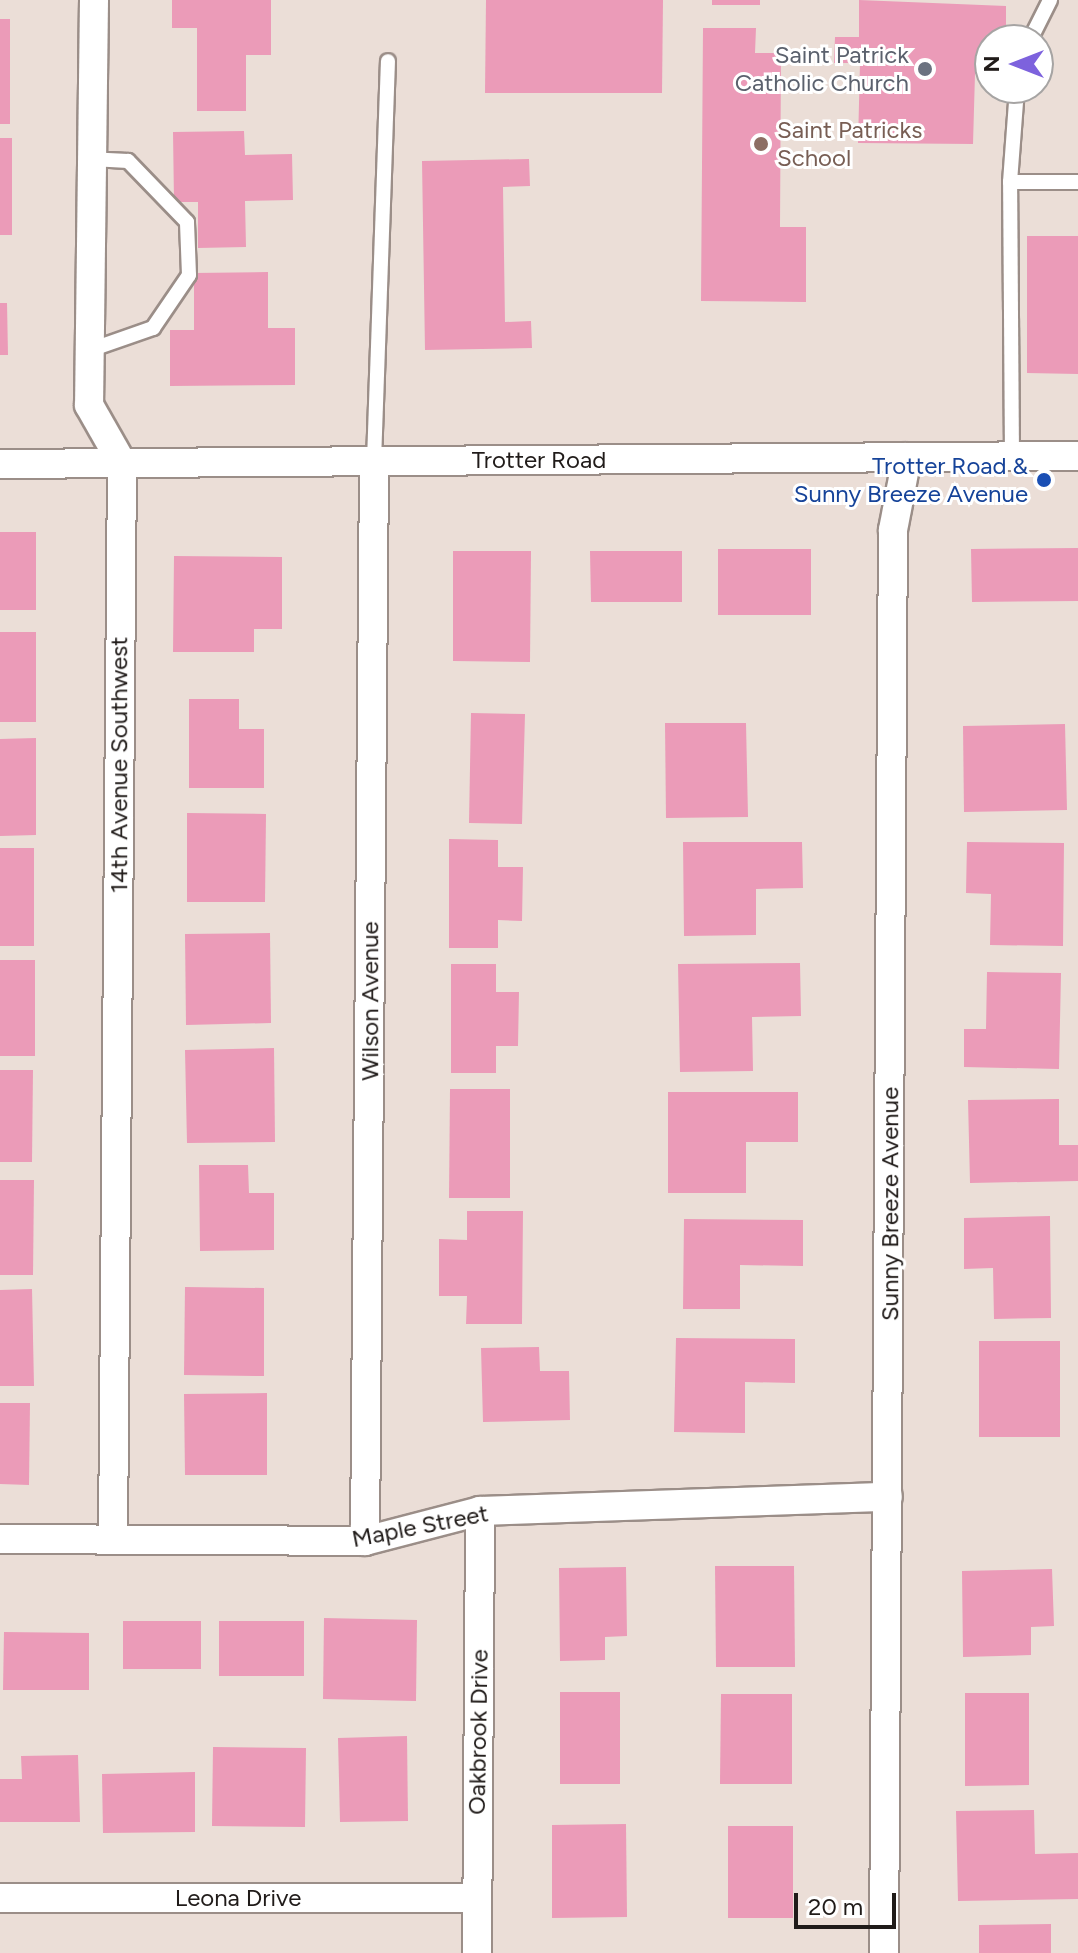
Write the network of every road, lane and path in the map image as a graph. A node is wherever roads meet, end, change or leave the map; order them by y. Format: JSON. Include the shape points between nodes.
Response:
{"nodes":[{"id":1,"x":94,"y":0,"type":"edge"},
{"id":2,"x":1050,"y":0,"type":"edge"},
{"id":3,"x":1038,"y":24,"type":"edge"},
{"id":4,"x":388,"y":61,"type":"dead end"},
{"id":5,"x":1016,"y":104,"type":"edge"},
{"id":6,"x":92,"y":159,"type":"junction"},
{"id":7,"x":1010,"y":182,"type":"junction"},
{"id":8,"x":1078,"y":182,"type":"edge"},
{"id":9,"x":90,"y":350,"type":"junction"},
{"id":10,"x":1078,"y":456,"type":"edge"},
{"id":11,"x":907,"y":457,"type":"junction"},
{"id":12,"x":1012,"y":457,"type":"junction"},
{"id":13,"x":374,"y":461,"type":"junction"},
{"id":14,"x":122,"y":463,"type":"junction"},
{"id":15,"x":0,"y":464,"type":"edge"},
{"id":16,"x":888,"y":1497,"type":"junction"},
{"id":17,"x":480,"y":1511,"type":"junction"},
{"id":18,"x":0,"y":1539,"type":"edge"},
{"id":19,"x":113,"y":1539,"type":"junction"},
{"id":20,"x":365,"y":1541,"type":"junction"},
{"id":21,"x":0,"y":1898,"type":"edge"},
{"id":22,"x":476,"y":1898,"type":"junction"},
{"id":23,"x":477,"y":1953,"type":"edge"},
{"id":24,"x":884,"y":1953,"type":"edge"}],
"edges":[{"from":1,"to":6,"type":"street"},
{"from":2,"to":3,"type":"lane"},
{"from":4,"to":13,"type":"lane"},
{"from":5,"to":7,"type":"lane"},
{"from":6,"to":9,"type":"street"},
{"from":6,"to":9,"type":"lane","via":[[128,161],[155,183],[187,222],[189,275],[153,328]]},
{"from":7,"to":8,"type":"lane"},
{"from":7,"to":12,"type":"lane"},
{"from":9,"to":14,"type":"street","via":[[89,405]]},
{"from":10,"to":12,"type":"street","name":"Trotter Road"},
{"from":11,"to":12,"type":"street","name":"Trotter Road"},
{"from":11,"to":13,"type":"street","name":"Trotter Road"},
{"from":11,"to":16,"type":"street","name":"Sunny Breeze Avenue","via":[[893,530]]},
{"from":13,"to":14,"type":"street","name":"Trotter Road"},
{"from":13,"to":20,"type":"street","name":"Wilson Avenue"},
{"from":14,"to":15,"type":"street","name":"Trotter Road"},
{"from":14,"to":19,"type":"street","name":"14th Avenue Southwest"},
{"from":16,"to":17,"type":"street","name":"Maple Street"},
{"from":16,"to":24,"type":"street","name":"Sunny Breeze Avenue"},
{"from":17,"to":20,"type":"street","name":"Maple Street"},
{"from":17,"to":22,"type":"street","name":"Oakbrook Drive"},
{"from":18,"to":19,"type":"street","name":"Maple Street"},
{"from":19,"to":20,"type":"street","name":"Maple Street"},
{"from":21,"to":22,"type":"street","name":"Leona Drive"},
{"from":22,"to":23,"type":"street","name":"Oakbrook Drive"}]}
